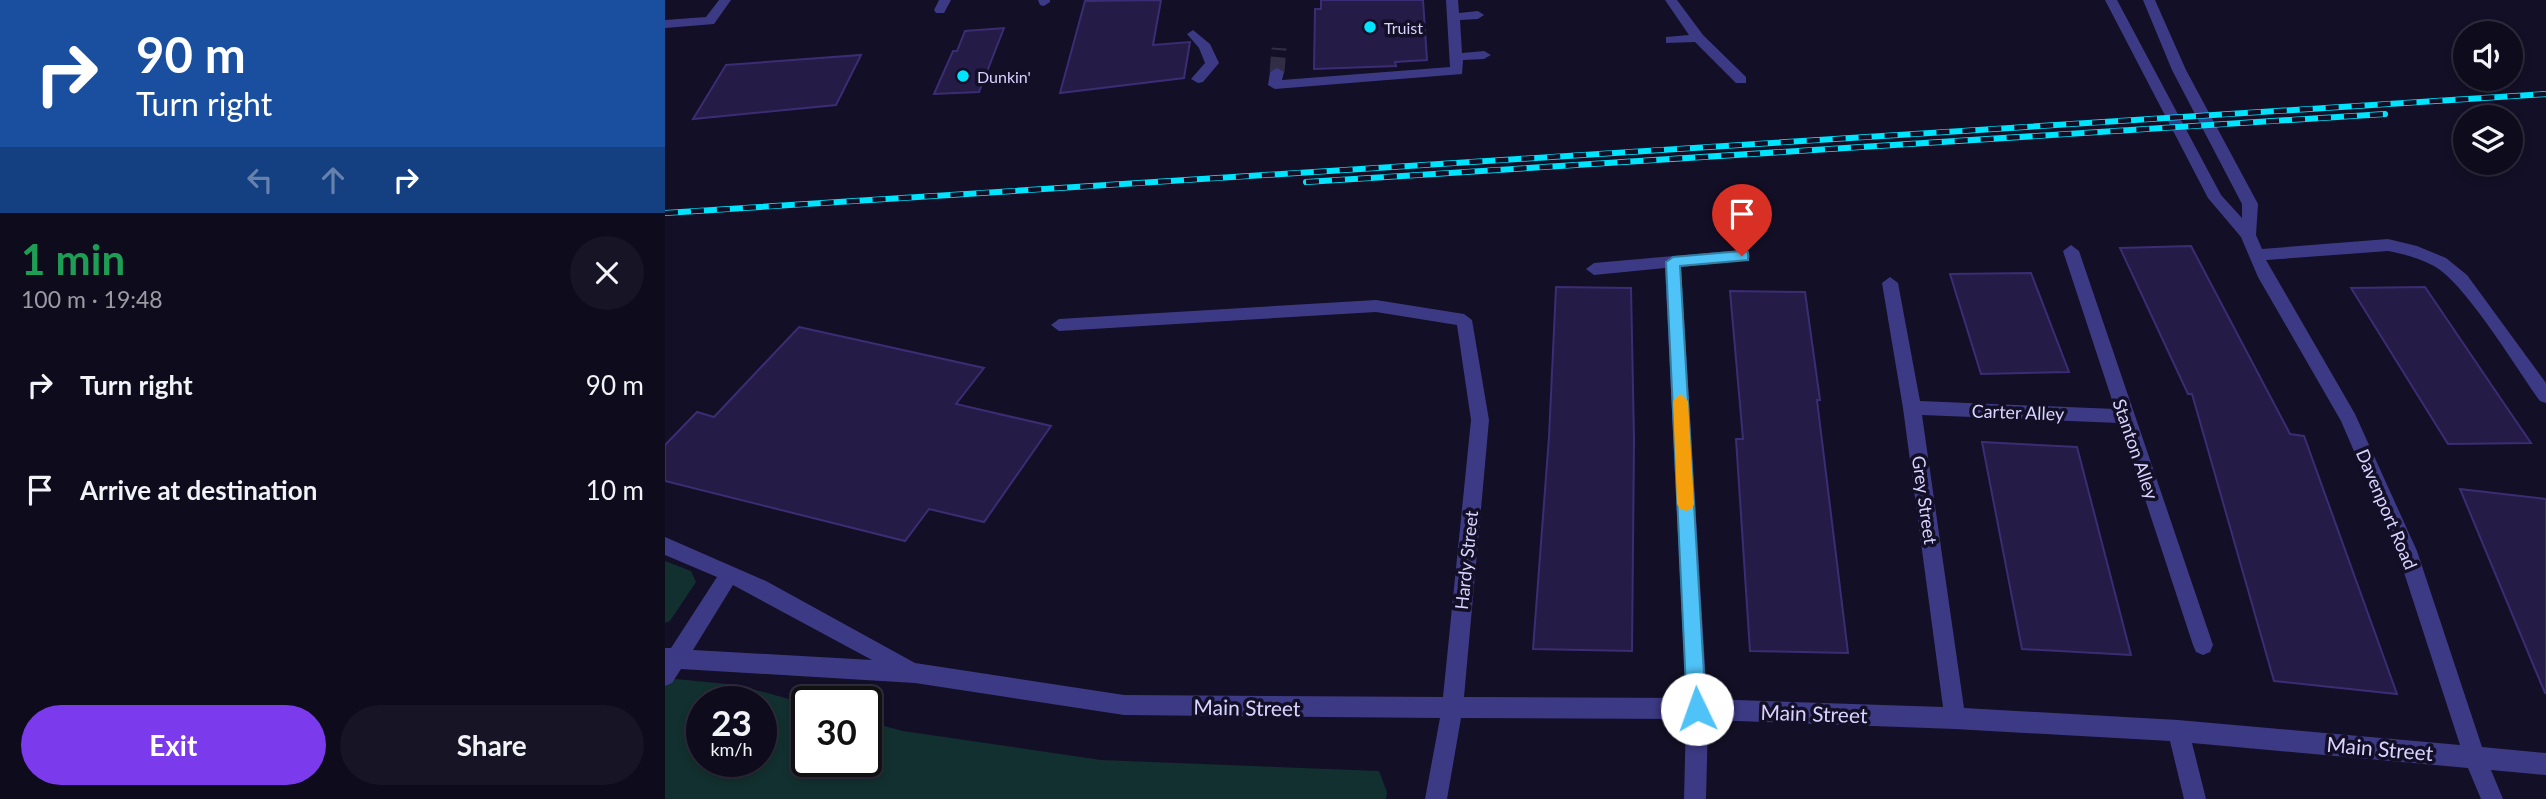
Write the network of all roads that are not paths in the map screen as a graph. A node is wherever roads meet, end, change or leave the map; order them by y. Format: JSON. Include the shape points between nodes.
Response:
{"nodes":[{"id":1,"x":725,"y":0,"type":"edge"},
{"id":2,"x":1452,"y":0,"type":"edge"},
{"id":3,"x":1671,"y":0,"type":"edge"},
{"id":4,"x":2111,"y":0,"type":"edge"},
{"id":5,"x":2149,"y":0,"type":"edge"},
{"id":6,"x":1478,"y":15,"type":"dead end"},
{"id":7,"x":1453,"y":17,"type":"junction"},
{"id":8,"x":665,"y":23,"type":"edge"},
{"id":9,"x":1193,"y":34,"type":"dead end"},
{"id":10,"x":1698,"y":38,"type":"junction"},
{"id":11,"x":1671,"y":40,"type":"dead end"},
{"id":12,"x":1484,"y":55,"type":"dead end"},
{"id":13,"x":1456,"y":57,"type":"junction"},
{"id":14,"x":1277,"y":72,"type":"dead end"},
{"id":15,"x":1198,"y":79,"type":"dead end"},
{"id":16,"x":1741,"y":79,"type":"dead end"},
{"id":17,"x":2248,"y":235,"type":"junction"},
{"id":18,"x":2071,"y":251,"type":"dead end"},
{"id":19,"x":2256,"y":255,"type":"junction"},
{"id":20,"x":1742,"y":256,"type":"dead end"},
{"id":21,"x":1673,"y":262,"type":"junction"},
{"id":22,"x":1594,"y":268,"type":"dead end"},
{"id":23,"x":1890,"y":283,"type":"dead end"},
{"id":24,"x":1059,"y":325,"type":"dead end"},
{"id":25,"x":2546,"y":396,"type":"edge"},
{"id":26,"x":1912,"y":408,"type":"junction"},
{"id":27,"x":2124,"y":416,"type":"junction"},
{"id":28,"x":665,"y":546,"type":"edge"},
{"id":29,"x":730,"y":573,"type":"junction"},
{"id":30,"x":2203,"y":645,"type":"dead end"},
{"id":31,"x":672,"y":658,"type":"edge"},
{"id":32,"x":915,"y":673,"type":"junction"},
{"id":33,"x":665,"y":676,"type":"edge"},
{"id":34,"x":1452,"y":709,"type":"junction"},
{"id":35,"x":1697,"y":709,"type":"junction"},
{"id":36,"x":1955,"y":718,"type":"junction"},
{"id":37,"x":2178,"y":732,"type":"junction"},
{"id":38,"x":2474,"y":756,"type":"junction"},
{"id":39,"x":2546,"y":764,"type":"edge"},
{"id":40,"x":1436,"y":799,"type":"edge"},
{"id":41,"x":1695,"y":799,"type":"edge"},
{"id":42,"x":2195,"y":799,"type":"edge"},
{"id":43,"x":2492,"y":799,"type":"edge"}],
"edges":[{"from":1,"to":8,"type":"street","via":[[710,21]]},
{"from":2,"to":7,"type":"street"},
{"from":3,"to":10,"type":"street"},
{"from":4,"to":17,"type":"street","name":"Davenport Road","via":[[2215,198]]},
{"from":5,"to":17,"type":"street","name":"Davenport Road","via":[[2179,70],[2249,204]]},
{"from":6,"to":7,"type":"street"},
{"from":7,"to":13,"type":"street"},
{"from":9,"to":15,"type":"street","via":[[1212,63]]},
{"from":10,"to":11,"type":"street"},
{"from":10,"to":16,"type":"street"},
{"from":12,"to":13,"type":"street"},
{"from":13,"to":14,"type":"street","via":[[1457,71],[1275,85]]},
{"from":17,"to":19,"type":"street","name":"Davenport Road"},
{"from":18,"to":27,"type":"street","name":"Stanton Alley"},
{"from":19,"to":25,"type":"street","via":[[2388,245],[2440,262],[2461,279]]},
{"from":19,"to":38,"type":"street","name":"Davenport Road","via":[[2349,419],[2407,551]]},
{"from":20,"to":21,"type":"street"},
{"from":21,"to":22,"type":"street"},
{"from":21,"to":35,"type":"street"},
{"from":23,"to":26,"type":"street","name":"Grey Street"},
{"from":24,"to":34,"type":"street","name":"Hardy Street","via":[[1376,306],[1464,320],[1480,421]]},
{"from":26,"to":27,"type":"street","name":"Carter Alley"},
{"from":26,"to":36,"type":"street","name":"Grey Street"},
{"from":27,"to":30,"type":"street","name":"Stanton Alley"},
{"from":28,"to":29,"type":"street","name":"Main Street"},
{"from":29,"to":31,"type":"street"},
{"from":29,"to":32,"type":"street","name":"Main Street"},
{"from":31,"to":32,"type":"street","name":"Main Street"},
{"from":31,"to":33,"type":"street"},
{"from":32,"to":34,"type":"street","name":"Main Street","via":[[1124,705]]},
{"from":34,"to":35,"type":"street","name":"Main Street"},
{"from":34,"to":40,"type":"street","name":"Hardy Street"},
{"from":35,"to":36,"type":"street","name":"Main Street"},
{"from":35,"to":41,"type":"street"},
{"from":36,"to":37,"type":"street","name":"Main Street"},
{"from":37,"to":38,"type":"street","name":"Main Street"},
{"from":37,"to":42,"type":"street"},
{"from":38,"to":39,"type":"street","name":"Main Street"},
{"from":38,"to":43,"type":"street","name":"Davenport Road"}]}
